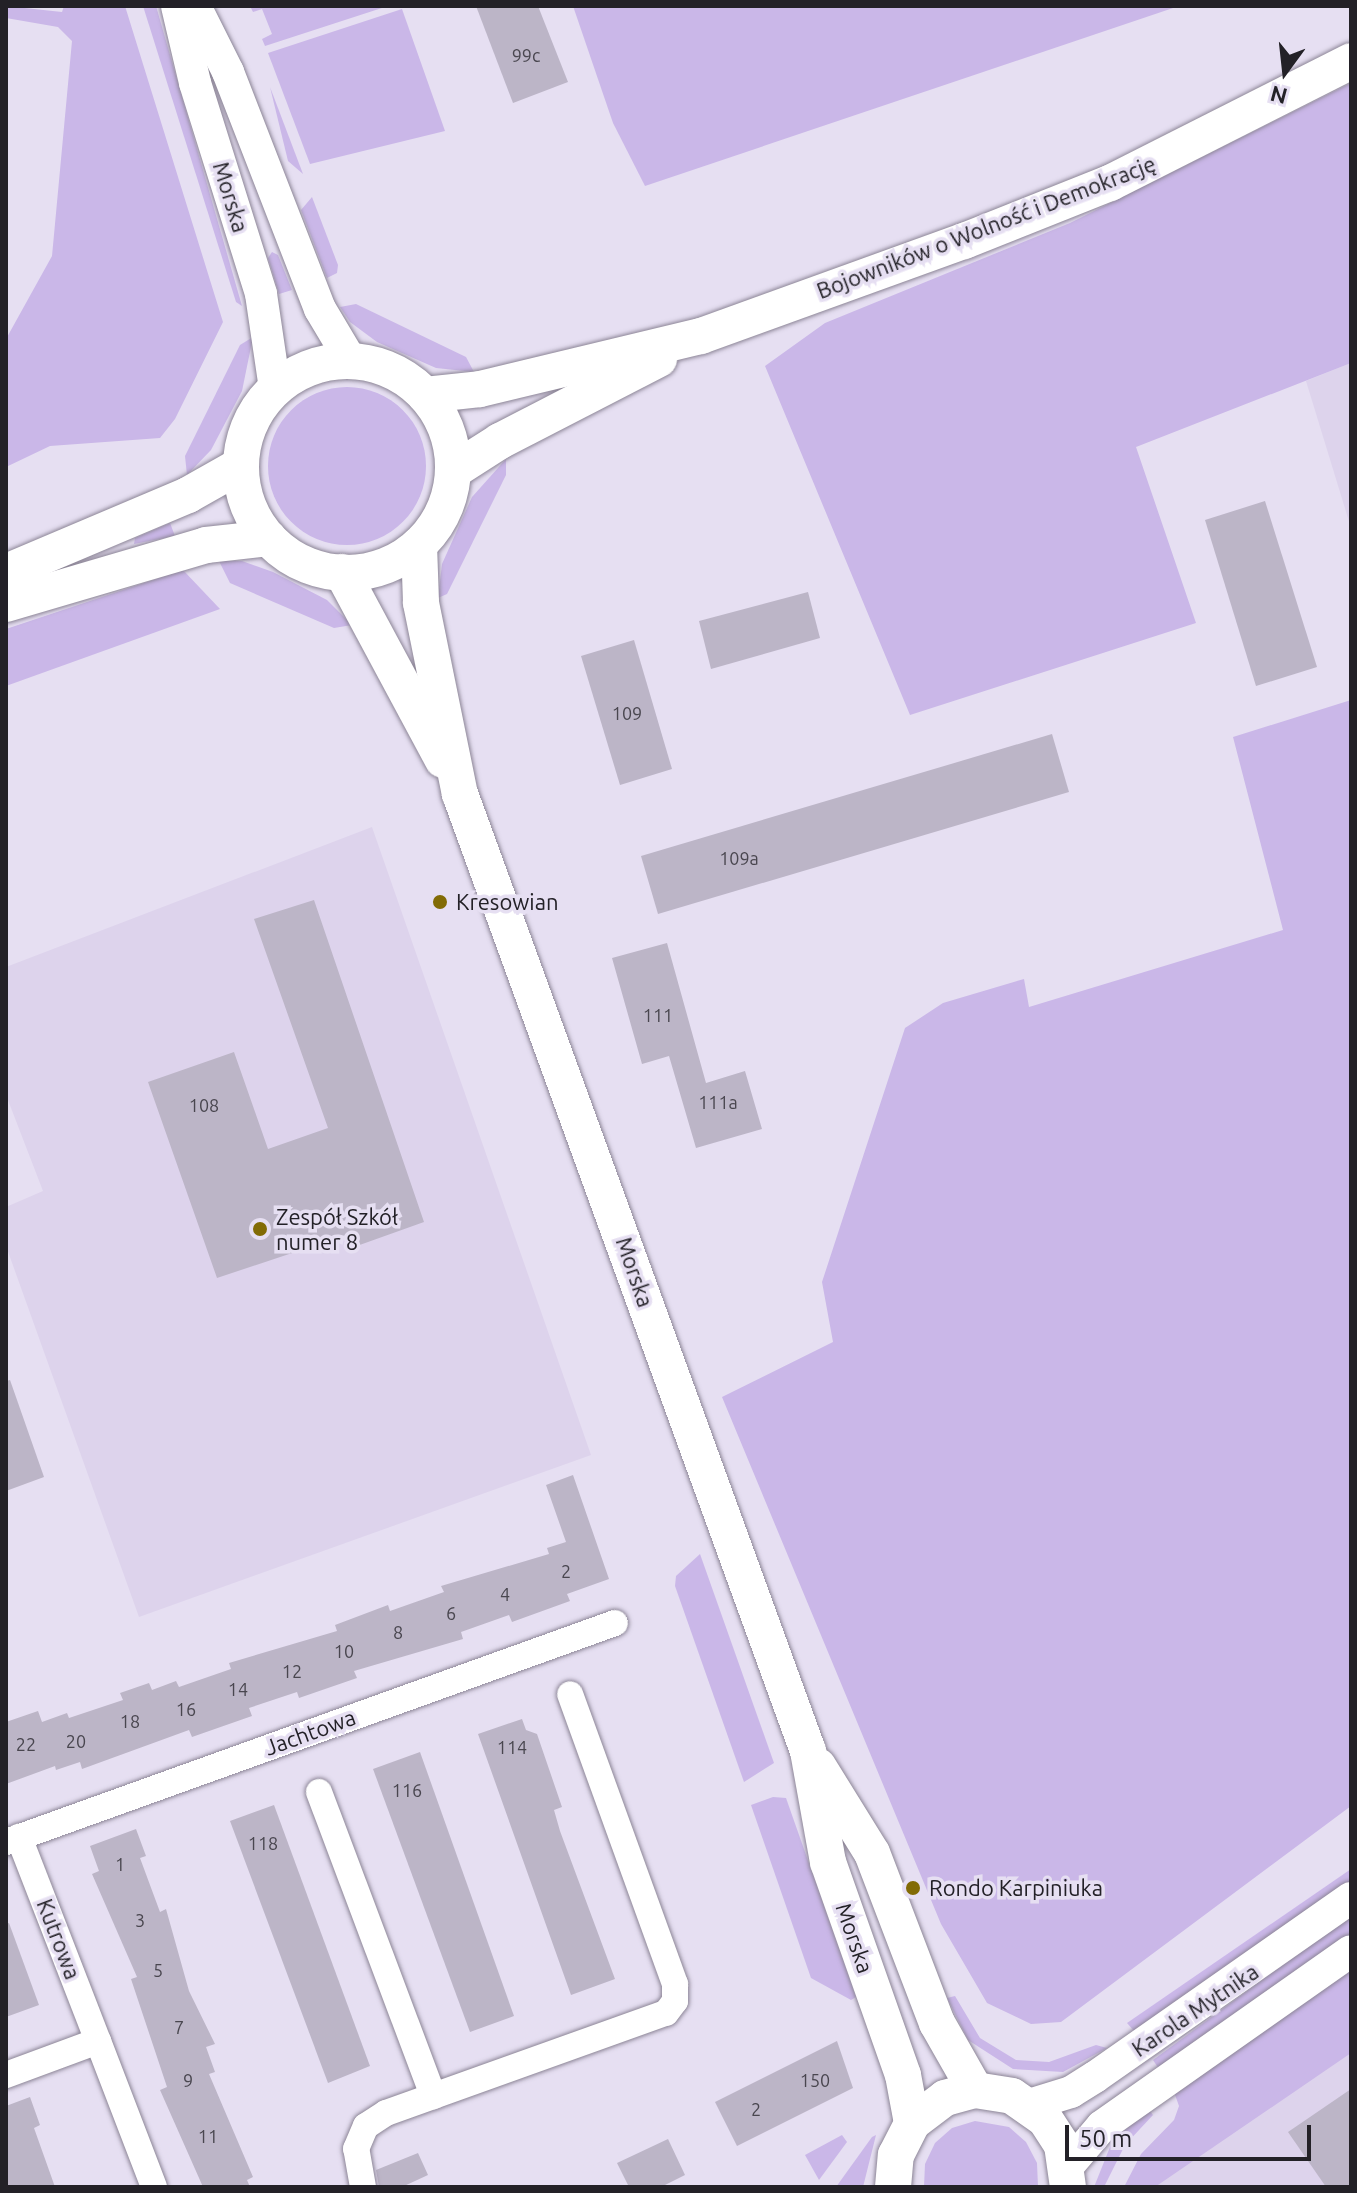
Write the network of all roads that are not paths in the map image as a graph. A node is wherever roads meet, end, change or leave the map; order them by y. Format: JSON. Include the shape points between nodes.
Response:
{"nodes":[{"id":1,"x":177,"y":6,"type":"edge"},
{"id":2,"x":195,"y":6,"type":"edge"},
{"id":3,"x":1351,"y":61,"type":"edge"},
{"id":4,"x":701,"y":336,"type":"junction"},
{"id":5,"x":351,"y":361,"type":"junction"},
{"id":6,"x":275,"y":389,"type":"junction"},
{"id":7,"x":425,"y":395,"type":"junction"},
{"id":8,"x":241,"y":465,"type":"junction"},
{"id":9,"x":453,"y":471,"type":"junction"},
{"id":10,"x":269,"y":538,"type":"junction"},
{"id":11,"x":419,"y":545,"type":"junction"},
{"id":12,"x":6,"y":572,"type":"edge"},
{"id":13,"x":342,"y":572,"type":"junction"},
{"id":14,"x":6,"y":604,"type":"edge"},
{"id":15,"x":460,"y":794,"type":"junction"},
{"id":16,"x":615,"y":1623,"type":"dead end"},
{"id":17,"x":570,"y":1694,"type":"dead end"},
{"id":18,"x":808,"y":1751,"type":"junction"},
{"id":19,"x":319,"y":1792,"type":"dead end"},
{"id":20,"x":12,"y":1840,"type":"edge"},
{"id":21,"x":1351,"y":1898,"type":"edge"},
{"id":22,"x":1351,"y":1951,"type":"edge"},
{"id":23,"x":98,"y":2041,"type":"junction"},
{"id":24,"x":6,"y":2075,"type":"edge"},
{"id":25,"x":975,"y":2090,"type":"junction"},
{"id":26,"x":433,"y":2096,"type":"junction"},
{"id":27,"x":1029,"y":2105,"type":"junction"},
{"id":28,"x":912,"y":2123,"type":"junction"},
{"id":29,"x":1068,"y":2176,"type":"edge"},
{"id":30,"x":892,"y":2185,"type":"edge"},
{"id":31,"x":154,"y":2187,"type":"edge"},
{"id":32,"x":363,"y":2187,"type":"edge"}],
"edges":[{"from":1,"to":6,"type":"street","name":"Morska","via":[[195,83],[261,294]]},
{"from":2,"to":5,"type":"street","name":"Morska","via":[[228,72],[320,309]]},
{"from":3,"to":4,"type":"main road","name":"Bojowników o Wolność i Demokrację","via":[[1110,183]]},
{"from":4,"to":7,"type":"main road","name":"Bojowników o Wolność i Demokrację","via":[[480,389]]},
{"from":4,"to":9,"type":"main road","name":"Bojowników o Wolność i Demokrację"},
{"from":5,"to":6,"type":"main road","via":[[310,367]]},
{"from":5,"to":7,"type":"main road","via":[[387,369]]},
{"from":6,"to":8,"type":"main road","via":[[251,420]]},
{"from":7,"to":9,"type":"main road","via":[[445,426]]},
{"from":8,"to":10,"type":"main road","via":[[246,500]]},
{"from":8,"to":12,"type":"main road","via":[[188,495]]},
{"from":9,"to":11,"type":"main road","via":[[443,511]]},
{"from":10,"to":13,"type":"main road","via":[[306,564]]},
{"from":10,"to":14,"type":"main road","via":[[206,545]]},
{"from":11,"to":13,"type":"main road","via":[[379,568]]},
{"from":11,"to":15,"type":"main road","name":"Morska","via":[[421,603]]},
{"from":13,"to":15,"type":"main road","name":"Morska"},
{"from":15,"to":18,"type":"main road","name":"Morska"},
{"from":16,"to":20,"type":"street","name":"Jachtowa"},
{"from":17,"to":26,"type":"street","via":[[675,1984],[675,2001],[666,2013]]},
{"from":18,"to":25,"type":"main road","name":"Morska","via":[[872,1853],[937,2023]]},
{"from":18,"to":28,"type":"main road","name":"Morska","via":[[828,1862],[903,2075]]},
{"from":19,"to":26,"type":"street"},
{"from":20,"to":23,"type":"street","name":"Kutrowa"},
{"from":21,"to":27,"type":"street","name":"Karola Mytnika","via":[[1095,2077],[1071,2092]]},
{"from":22,"to":29,"type":"street","name":"Karola Mytnika","via":[[1102,2126]]},
{"from":23,"to":24,"type":"street"},
{"from":23,"to":31,"type":"street","name":"Kutrowa"},
{"from":25,"to":27,"type":"main road","via":[[1003,2093]]},
{"from":25,"to":28,"type":"main road","via":[[945,2098]]},
{"from":26,"to":32,"type":"street","via":[[366,2126],[356,2149]]},
{"from":27,"to":29,"type":"main road","via":[[1058,2136]]},
{"from":28,"to":30,"type":"main road","via":[[898,2146]]}]}
